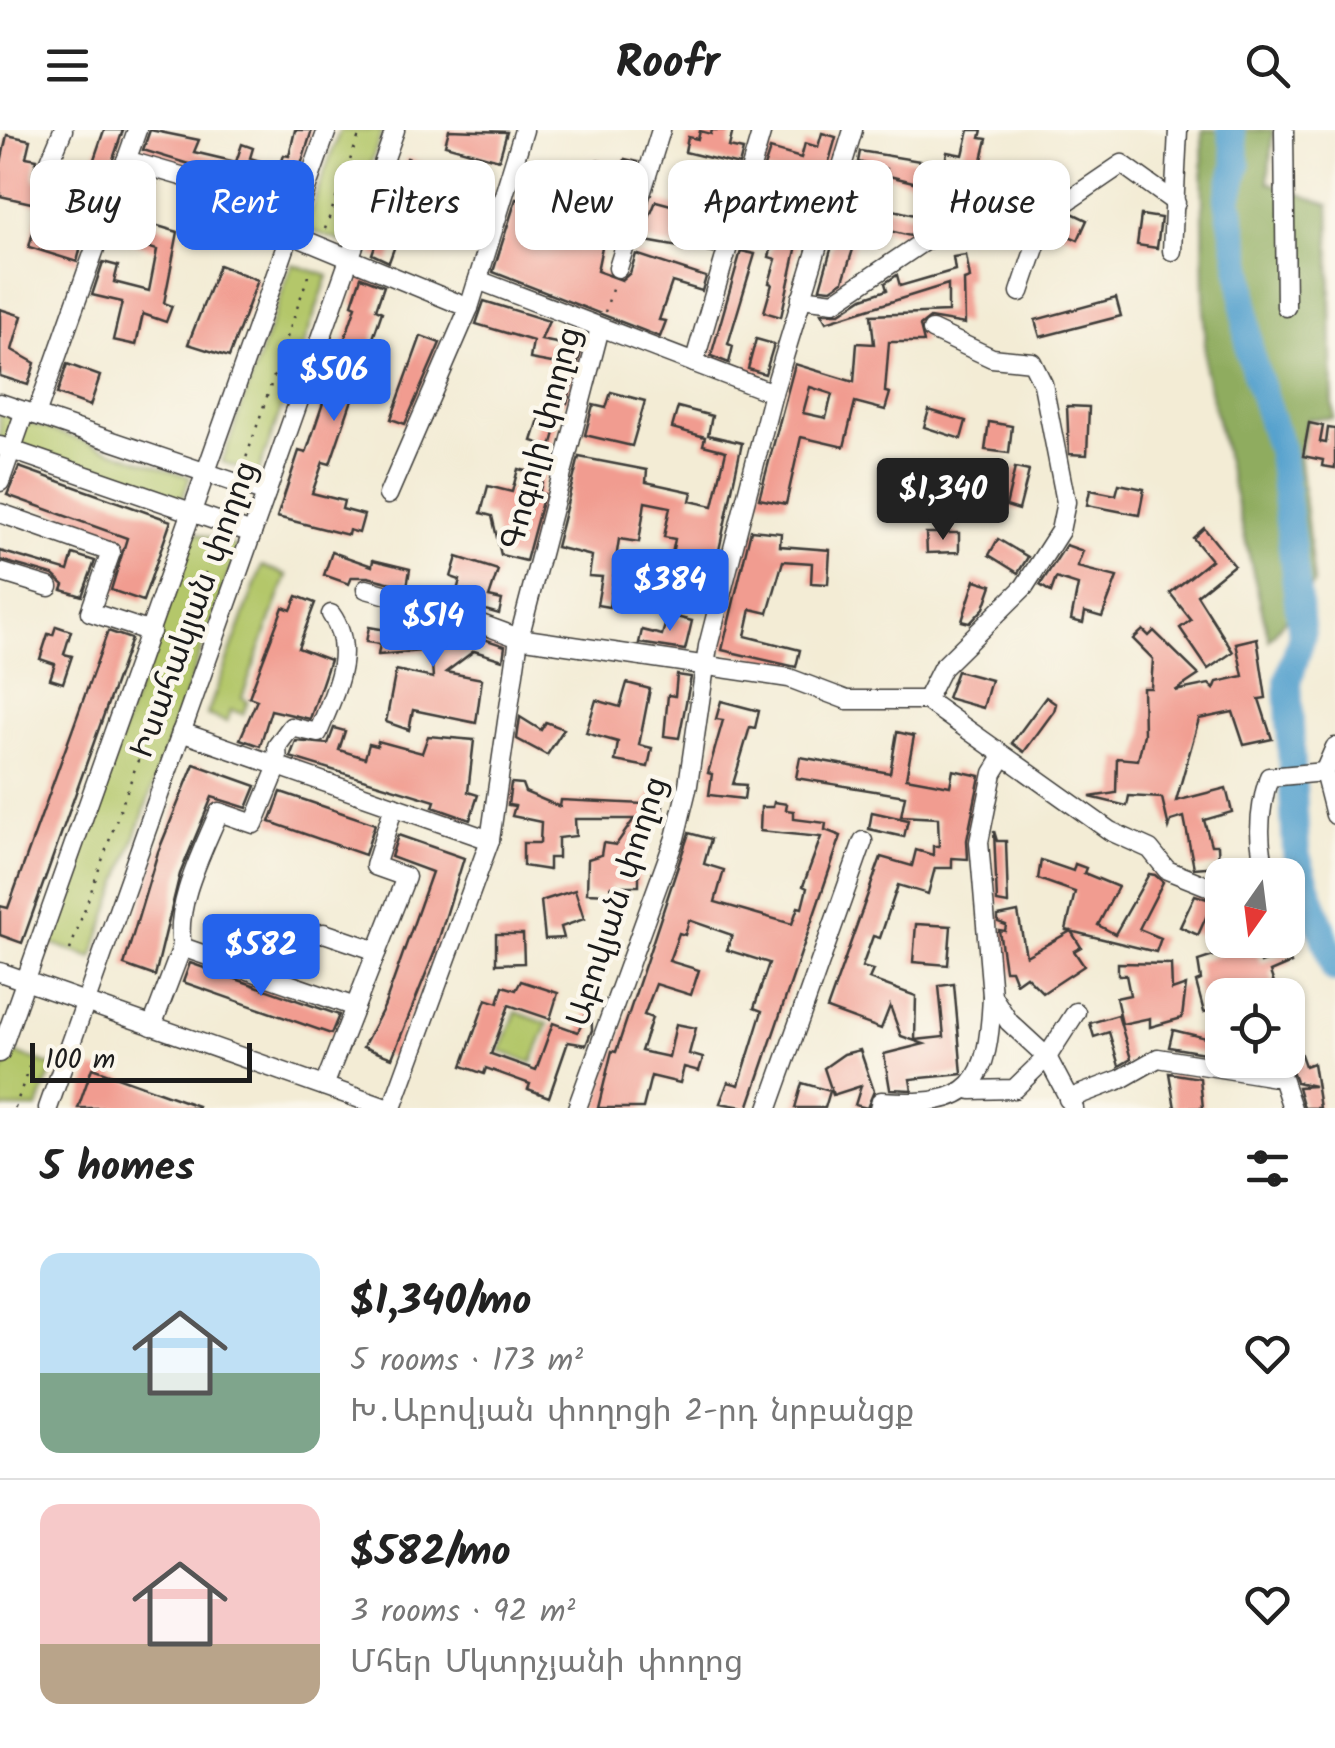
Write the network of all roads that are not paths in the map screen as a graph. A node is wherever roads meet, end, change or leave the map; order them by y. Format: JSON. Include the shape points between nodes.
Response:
{"nodes":[{"id":1,"x":62,"y":130,"type":"edge"},
{"id":2,"x":137,"y":130,"type":"edge"},
{"id":3,"x":326,"y":130,"type":"edge"},
{"id":4,"x":395,"y":130,"type":"edge"},
{"id":5,"x":524,"y":130,"type":"edge"},
{"id":6,"x":661,"y":130,"type":"edge"},
{"id":7,"x":762,"y":130,"type":"edge"},
{"id":8,"x":852,"y":130,"type":"edge"},
{"id":9,"x":1178,"y":130,"type":"edge"},
{"id":10,"x":1284,"y":130,"type":"edge"},
{"id":11,"x":50,"y":160,"type":"edge"},
{"id":12,"x":126,"y":160,"type":"edge"},
{"id":13,"x":314,"y":164,"type":"edge"},
{"id":14,"x":1070,"y":199,"type":"edge"},
{"id":15,"x":1176,"y":202,"type":"junction"},
{"id":16,"x":314,"y":244,"type":"edge"},
{"id":17,"x":913,"y":249,"type":"edge"},
{"id":18,"x":92,"y":250,"type":"edge"},
{"id":19,"x":285,"y":250,"type":"edge"},
{"id":20,"x":1034,"y":250,"type":"edge"},
{"id":21,"x":1172,"y":251,"type":"dead end"},
{"id":22,"x":349,"y":258,"type":"junction"},
{"id":23,"x":618,"y":268,"type":"road end"},
{"id":24,"x":478,"y":280,"type":"junction"},
{"id":25,"x":1020,"y":292,"type":"dead end"},
{"id":26,"x":801,"y":298,"type":"junction"},
{"id":27,"x":1286,"y":307,"type":"dead end"},
{"id":28,"x":469,"y":308,"type":"junction"},
{"id":29,"x":600,"y":328,"type":"junction"},
{"id":30,"x":932,"y":330,"type":"dead end"},
{"id":31,"x":694,"y":364,"type":"junction"},
{"id":32,"x":773,"y":393,"type":"junction"},
{"id":33,"x":0,"y":403,"type":"edge"},
{"id":34,"x":30,"y":413,"type":"junction"},
{"id":35,"x":5,"y":448,"type":"edge"},
{"id":36,"x":208,"y":473,"type":"junction"},
{"id":37,"x":0,"y":482,"type":"edge"},
{"id":38,"x":266,"y":493,"type":"junction"},
{"id":39,"x":388,"y":495,"type":"dead end"},
{"id":40,"x":0,"y":513,"type":"edge"},
{"id":41,"x":193,"y":513,"type":"junction"},
{"id":42,"x":252,"y":533,"type":"junction"},
{"id":43,"x":0,"y":572,"type":"edge"},
{"id":44,"x":49,"y":587,"type":"dead end"},
{"id":45,"x":366,"y":589,"type":"dead end"},
{"id":46,"x":331,"y":614,"type":"dead end"},
{"id":47,"x":151,"y":632,"type":"junction"},
{"id":48,"x":518,"y":638,"type":"junction"},
{"id":49,"x":708,"y":666,"type":"junction"},
{"id":50,"x":926,"y":700,"type":"junction"},
{"id":51,"x":181,"y":732,"type":"junction"},
{"id":52,"x":1335,"y":748,"type":"edge"},
{"id":53,"x":1002,"y":757,"type":"junction"},
{"id":54,"x":278,"y":766,"type":"junction"},
{"id":55,"x":1305,"y":775,"type":"junction"},
{"id":56,"x":394,"y":806,"type":"junction"},
{"id":57,"x":1335,"y":815,"type":"edge"},
{"id":58,"x":490,"y":840,"type":"junction"},
{"id":59,"x":862,"y":841,"type":"dead end"},
{"id":60,"x":1261,"y":858,"type":"edge"},
{"id":61,"x":1205,"y":885,"type":"edge"},
{"id":62,"x":182,"y":946,"type":"junction"},
{"id":63,"x":377,"y":950,"type":"junction"},
{"id":64,"x":0,"y":972,"type":"edge"},
{"id":65,"x":260,"y":974,"type":"junction"},
{"id":66,"x":26,"y":981,"type":"junction"},
{"id":67,"x":992,"y":996,"type":"junction"},
{"id":68,"x":86,"y":1002,"type":"junction"},
{"id":69,"x":356,"y":1007,"type":"junction"},
{"id":70,"x":1076,"y":1012,"type":"dead end"},
{"id":71,"x":152,"y":1026,"type":"junction"},
{"id":72,"x":0,"y":1053,"type":"edge"},
{"id":73,"x":1048,"y":1057,"type":"junction"},
{"id":74,"x":324,"y":1086,"type":"junction"},
{"id":75,"x":971,"y":1090,"type":"junction"},
{"id":76,"x":1071,"y":1103,"type":"edge"},
{"id":77,"x":48,"y":1108,"type":"edge"},
{"id":78,"x":389,"y":1108,"type":"edge"},
{"id":79,"x":576,"y":1108,"type":"edge"},
{"id":80,"x":768,"y":1108,"type":"edge"},
{"id":81,"x":879,"y":1108,"type":"edge"},
{"id":82,"x":1292,"y":1108,"type":"edge"}],
"edges":[{"from":1,"to":11,"type":"street"},
{"from":2,"to":12,"type":"street"},
{"from":3,"to":13,"type":"street","name":"Իսահակյան փողոց"},
{"from":4,"to":22,"type":"street","name":"Իսահակյան փողոց"},
{"from":5,"to":24,"type":"street"},
{"from":6,"to":23,"type":"street"},
{"from":7,"to":31,"type":"street"},
{"from":8,"to":26,"type":"street","name":"Աբովյան փողոց"},
{"from":9,"to":15,"type":"street"},
{"from":10,"to":27,"type":"street"},
{"from":14,"to":15,"type":"street","via":[[1122,164]]},
{"from":15,"to":21,"type":"street"},
{"from":16,"to":22,"type":"street"},
{"from":17,"to":26,"type":"street","via":[[834,302]]},
{"from":18,"to":34,"type":"street"},
{"from":19,"to":36,"type":"street","name":"Իսահակյան փողոց"},
{"from":20,"to":25,"type":"street"},
{"from":22,"to":28,"type":"street"},
{"from":22,"to":38,"type":"street","name":"Իսահակյան փողոց"},
{"from":24,"to":28,"type":"street"},
{"from":24,"to":29,"type":"street"},
{"from":26,"to":32,"type":"street","name":"Աբովյան փողոց"},
{"from":28,"to":39,"type":"street"},
{"from":29,"to":31,"type":"street"},
{"from":29,"to":48,"type":"street","name":"Գոգոլի փողոց"},
{"from":30,"to":50,"type":"street","via":[[992,358],[1032,362],[1043,384],[1066,502],[1060,531],[1024,587],[942,668]]},
{"from":31,"to":32,"type":"street"},
{"from":32,"to":49,"type":"street","name":"Աբովյան փողոց"},
{"from":33,"to":34,"type":"street"},
{"from":34,"to":35,"type":"street"},
{"from":34,"to":36,"type":"street"},
{"from":35,"to":37,"type":"street"},
{"from":35,"to":41,"type":"street"},
{"from":36,"to":38,"type":"street"},
{"from":36,"to":41,"type":"street","name":"Իսահակյան փողոց"},
{"from":38,"to":42,"type":"street","name":"Իսահակյան փողոց"},
{"from":40,"to":47,"type":"street","via":[[111,552],[90,612]]},
{"from":41,"to":42,"type":"street"},
{"from":41,"to":47,"type":"street","name":"Իսահակյան փողոց"},
{"from":42,"to":51,"type":"street","name":"Իսահակյան փողոց"},
{"from":43,"to":44,"type":"street"},
{"from":45,"to":48,"type":"street"},
{"from":46,"to":54,"type":"street","via":[[342,630],[342,674],[318,734],[291,727],[277,746]]},
{"from":47,"to":66,"type":"street","name":"Իսահակյան փողոց"},
{"from":48,"to":49,"type":"street"},
{"from":48,"to":58,"type":"street","name":"Գոգոլի փողոց"},
{"from":49,"to":50,"type":"street","via":[[789,678],[848,700]]},
{"from":49,"to":79,"type":"street","name":"Աբովյան փողոց","via":[[675,838]]},
{"from":50,"to":53,"type":"street"},
{"from":51,"to":54,"type":"street"},
{"from":51,"to":68,"type":"street","name":"Իսահակյան փողոց"},
{"from":52,"to":55,"type":"street"},
{"from":53,"to":61,"type":"street","via":[[1110,831],[1150,849],[1167,870]]},
{"from":53,"to":67,"type":"street","via":[[992,773],[979,842]]},
{"from":54,"to":56,"type":"street"},
{"from":54,"to":62,"type":"street","via":[[254,824],[219,812],[187,901]]},
{"from":55,"to":57,"type":"street"},
{"from":55,"to":60,"type":"street","via":[[1269,777]]},
{"from":56,"to":58,"type":"street"},
{"from":56,"to":63,"type":"street","via":[[375,866],[406,877]]},
{"from":58,"to":78,"type":"street","name":"Գոգոլի փողոց"},
{"from":59,"to":80,"type":"street"},
{"from":62,"to":65,"type":"street"},
{"from":62,"to":71,"type":"street"},
{"from":63,"to":65,"type":"street","via":[[324,933],[270,945]]},
{"from":63,"to":69,"type":"street"},
{"from":64,"to":66,"type":"street"},
{"from":65,"to":69,"type":"street"},
{"from":66,"to":68,"type":"street"},
{"from":66,"to":72,"type":"street","name":"Իսահակյան փողոց"},
{"from":67,"to":73,"type":"street","via":[[1009,1022]]},
{"from":67,"to":75,"type":"street","via":[[990,1032]]},
{"from":68,"to":71,"type":"street"},
{"from":68,"to":77,"type":"street","name":"Իսահակյան փողոց"},
{"from":69,"to":74,"type":"street"},
{"from":70,"to":73,"type":"street"},
{"from":71,"to":74,"type":"street"},
{"from":73,"to":75,"type":"street","via":[[1014,1090]]},
{"from":73,"to":76,"type":"street"},
{"from":74,"to":78,"type":"street"},
{"from":75,"to":81,"type":"street","via":[[956,1100],[882,1101]]},
{"from":76,"to":82,"type":"street","via":[[1158,1058],[1282,1078]]}]}
